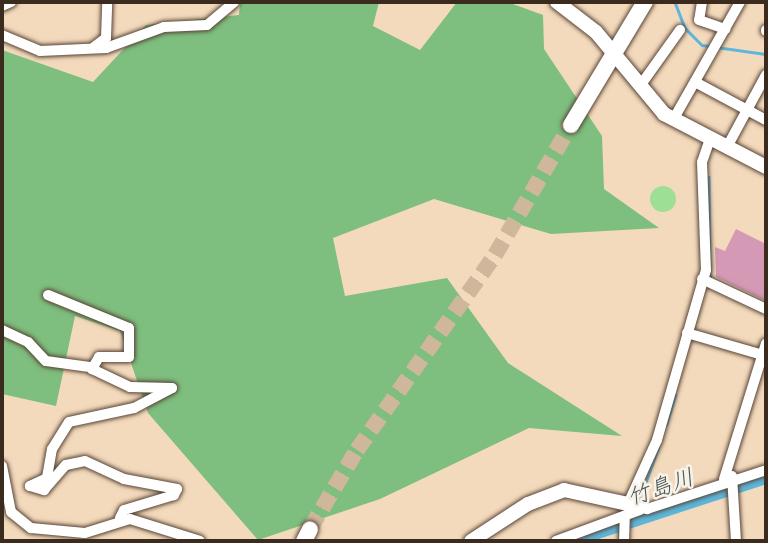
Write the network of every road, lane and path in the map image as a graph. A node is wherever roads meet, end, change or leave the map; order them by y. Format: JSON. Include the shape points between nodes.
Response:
{"nodes":[{"id":1,"x":12,"y":2,"type":"edge"},
{"id":2,"x":107,"y":2,"type":"edge"},
{"id":3,"x":234,"y":2,"type":"edge"},
{"id":4,"x":557,"y":2,"type":"edge"},
{"id":5,"x":633,"y":2,"type":"edge"},
{"id":6,"x":645,"y":2,"type":"edge"},
{"id":7,"x":702,"y":2,"type":"edge"},
{"id":8,"x":740,"y":2,"type":"edge"},
{"id":9,"x":2,"y":6,"type":"edge"},
{"id":10,"x":725,"y":29,"type":"junction"},
{"id":11,"x":680,"y":30,"type":"dead end"},
{"id":12,"x":2,"y":35,"type":"edge"},
{"id":13,"x":106,"y":38,"type":"junction"},
{"id":14,"x":115,"y":46,"type":"junction"},
{"id":15,"x":93,"y":48,"type":"junction"},
{"id":16,"x":611,"y":49,"type":"junction"},
{"id":17,"x":766,"y":75,"type":"edge"},
{"id":18,"x":695,"y":82,"type":"junction"},
{"id":19,"x":640,"y":86,"type":"junction"},
{"id":20,"x":747,"y":110,"type":"junction"},
{"id":21,"x":673,"y":120,"type":"junction"},
{"id":22,"x":766,"y":120,"type":"edge"},
{"id":23,"x":573,"y":122,"type":"tunnel mouth"},
{"id":24,"x":710,"y":139,"type":"junction"},
{"id":25,"x":727,"y":147,"type":"junction"},
{"id":26,"x":766,"y":167,"type":"edge"},
{"id":27,"x":702,"y":279,"type":"junction"},
{"id":28,"x":48,"y":295,"type":"dead end"},
{"id":29,"x":766,"y":309,"type":"edge"},
{"id":30,"x":2,"y":330,"type":"edge"},
{"id":31,"x":687,"y":333,"type":"junction"},
{"id":32,"x":766,"y":342,"type":"edge"},
{"id":33,"x":764,"y":355,"type":"edge"},
{"id":34,"x":90,"y":367,"type":"junction"},
{"id":35,"x":2,"y":466,"type":"edge"},
{"id":36,"x":766,"y":470,"type":"edge"},
{"id":37,"x":731,"y":481,"type":"junction"},
{"id":38,"x":629,"y":516,"type":"junction"},
{"id":39,"x":120,"y":518,"type":"junction"},
{"id":40,"x":200,"y":541,"type":"edge"},
{"id":41,"x":471,"y":541,"type":"edge"},
{"id":42,"x":556,"y":541,"type":"edge"},
{"id":43,"x":624,"y":541,"type":"edge"},
{"id":44,"x":736,"y":541,"type":"edge"}],
"edges":[{"from":1,"to":9,"type":"street"},
{"from":2,"to":13,"type":"street"},
{"from":3,"to":14,"type":"street","via":[[207,25],[164,27]]},
{"from":4,"to":16,"type":"street"},
{"from":5,"to":16,"type":"main road"},
{"from":6,"to":16,"type":"main road"},
{"from":7,"to":10,"type":"street","via":[[699,20]]},
{"from":8,"to":10,"type":"street"},
{"from":10,"to":18,"type":"street"},
{"from":11,"to":19,"type":"street"},
{"from":12,"to":15,"type":"street","via":[[40,51]]},
{"from":13,"to":14,"type":"street"},
{"from":13,"to":15,"type":"street"},
{"from":14,"to":15,"type":"street"},
{"from":16,"to":19,"type":"street"},
{"from":16,"to":23,"type":"main road"},
{"from":17,"to":20,"type":"street"},
{"from":18,"to":20,"type":"street"},
{"from":18,"to":21,"type":"street"},
{"from":19,"to":21,"type":"street"},
{"from":20,"to":22,"type":"street"},
{"from":20,"to":25,"type":"street"},
{"from":21,"to":24,"type":"street"},
{"from":24,"to":25,"type":"street"},
{"from":24,"to":27,"type":"street","via":[[702,162]]},
{"from":25,"to":26,"type":"street"},
{"from":27,"to":29,"type":"street"},
{"from":27,"to":31,"type":"street"},
{"from":28,"to":34,"type":"street","via":[[129,328],[129,357],[99,357]]},
{"from":30,"to":34,"type":"street","via":[[49,363]]},
{"from":31,"to":33,"type":"street"},
{"from":31,"to":38,"type":"street","via":[[657,440]]},
{"from":32,"to":33,"type":"street"},
{"from":33,"to":37,"type":"street"},
{"from":34,"to":39,"type":"street","via":[[130,387],[172,390],[127,411],[75,418],[58,434],[47,478],[30,486],[44,490],[66,466],[85,461],[124,479],[177,488],[170,497],[124,510]]},
{"from":35,"to":39,"type":"street","via":[[11,512],[31,528],[93,532]]},
{"from":36,"to":37,"type":"street"},
{"from":37,"to":38,"type":"street"},
{"from":37,"to":44,"type":"street"},
{"from":38,"to":41,"type":"street","via":[[564,490],[528,504]]},
{"from":38,"to":42,"type":"street"},
{"from":38,"to":43,"type":"street"},
{"from":39,"to":40,"type":"street"}]}
